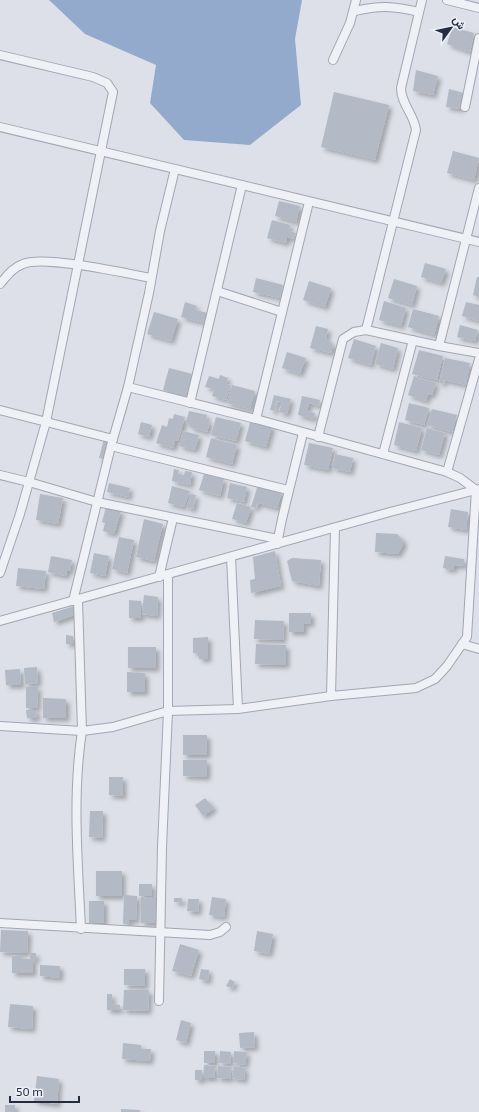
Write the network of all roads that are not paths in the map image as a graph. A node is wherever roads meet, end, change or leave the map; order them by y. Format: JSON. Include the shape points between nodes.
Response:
{"nodes":[{"id":1,"x":356,"y":0,"type":"edge"},
{"id":2,"x":422,"y":0,"type":"edge"},
{"id":3,"x":447,"y":0,"type":"edge"},
{"id":4,"x":479,"y":8,"type":"edge"},
{"id":5,"x":354,"y":11,"type":"junction"},
{"id":6,"x":419,"y":12,"type":"junction"},
{"id":7,"x":479,"y":38,"type":"edge"},
{"id":8,"x":0,"y":55,"type":"edge"},
{"id":9,"x":333,"y":60,"type":"dead end"},
{"id":10,"x":465,"y":107,"type":"dead end"},
{"id":11,"x":0,"y":127,"type":"edge"},
{"id":12,"x":102,"y":151,"type":"junction"},
{"id":13,"x":175,"y":169,"type":"junction"},
{"id":14,"x":242,"y":186,"type":"junction"},
{"id":15,"x":479,"y":188,"type":"edge"},
{"id":16,"x":309,"y":202,"type":"junction"},
{"id":17,"x":392,"y":222,"type":"junction"},
{"id":18,"x":466,"y":239,"type":"junction"},
{"id":19,"x":479,"y":242,"type":"edge"},
{"id":20,"x":78,"y":265,"type":"junction"},
{"id":21,"x":151,"y":278,"type":"junction"},
{"id":22,"x":0,"y":284,"type":"edge"},
{"id":23,"x":217,"y":291,"type":"junction"},
{"id":24,"x":282,"y":312,"type":"junction"},
{"id":25,"x":366,"y":330,"type":"junction"},
{"id":26,"x":413,"y":340,"type":"junction"},
{"id":27,"x":439,"y":346,"type":"junction"},
{"id":28,"x":479,"y":353,"type":"edge"},
{"id":29,"x":479,"y":358,"type":"edge"},
{"id":30,"x":128,"y":386,"type":"junction"},
{"id":31,"x":190,"y":403,"type":"junction"},
{"id":32,"x":0,"y":410,"type":"edge"},
{"id":33,"x":256,"y":419,"type":"junction"},
{"id":34,"x":46,"y":422,"type":"junction"},
{"id":35,"x":303,"y":433,"type":"junction"},
{"id":36,"x":318,"y":437,"type":"junction"},
{"id":37,"x":112,"y":442,"type":"junction"},
{"id":38,"x":383,"y":454,"type":"junction"},
{"id":39,"x":447,"y":472,"type":"junction"},
{"id":40,"x":0,"y":475,"type":"edge"},
{"id":41,"x":29,"y":482,"type":"junction"},
{"id":42,"x":478,"y":489,"type":"edge"},
{"id":43,"x":288,"y":490,"type":"junction"},
{"id":44,"x":97,"y":502,"type":"junction"},
{"id":45,"x":173,"y":518,"type":"junction"},
{"id":46,"x":335,"y":528,"type":"junction"},
{"id":47,"x":278,"y":542,"type":"junction"},
{"id":48,"x":232,"y":557,"type":"junction"},
{"id":49,"x":0,"y":573,"type":"edge"},
{"id":50,"x":168,"y":575,"type":"junction"},
{"id":51,"x":159,"y":577,"type":"junction"},
{"id":52,"x":76,"y":600,"type":"junction"},
{"id":53,"x":0,"y":621,"type":"edge"},
{"id":54,"x":462,"y":644,"type":"junction"},
{"id":55,"x":479,"y":649,"type":"edge"},
{"id":56,"x":331,"y":696,"type":"junction"},
{"id":57,"x":238,"y":709,"type":"junction"},
{"id":58,"x":168,"y":711,"type":"junction"},
{"id":59,"x":0,"y":726,"type":"edge"},
{"id":60,"x":82,"y":731,"type":"junction"},
{"id":61,"x":0,"y":923,"type":"edge"},
{"id":62,"x":226,"y":927,"type":"dead end"},
{"id":63,"x":80,"y":929,"type":"junction"},
{"id":64,"x":162,"y":931,"type":"junction"},
{"id":65,"x":159,"y":1001,"type":"dead end"}],
"edges":[{"from":1,"to":5,"type":"street"},
{"from":2,"to":6,"type":"street"},
{"from":3,"to":4,"type":"street"},
{"from":5,"to":6,"type":"street","via":[[380,6]]},
{"from":5,"to":9,"type":"street"},
{"from":6,"to":17,"type":"street","via":[[401,88],[401,97],[412,116],[416,130]]},
{"from":7,"to":10,"type":"street"},
{"from":8,"to":12,"type":"street","via":[[47,68],[86,75],[107,83],[113,92]]},
{"from":11,"to":12,"type":"street"},
{"from":12,"to":13,"type":"street"},
{"from":12,"to":20,"type":"street"},
{"from":13,"to":14,"type":"street"},
{"from":13,"to":21,"type":"street"},
{"from":14,"to":16,"type":"street"},
{"from":14,"to":23,"type":"street"},
{"from":15,"to":18,"type":"street"},
{"from":16,"to":17,"type":"street"},
{"from":16,"to":24,"type":"street"},
{"from":17,"to":18,"type":"street"},
{"from":17,"to":25,"type":"street"},
{"from":18,"to":19,"type":"street"},
{"from":18,"to":27,"type":"street"},
{"from":20,"to":21,"type":"street"},
{"from":20,"to":22,"type":"street","via":[[34,261],[11,271]]},
{"from":20,"to":34,"type":"street"},
{"from":21,"to":30,"type":"street"},
{"from":23,"to":24,"type":"street"},
{"from":23,"to":31,"type":"street"},
{"from":24,"to":33,"type":"street"},
{"from":25,"to":26,"type":"street"},
{"from":25,"to":36,"type":"street","via":[[354,332],[343,339]]},
{"from":26,"to":27,"type":"street"},
{"from":26,"to":38,"type":"street"},
{"from":27,"to":28,"type":"street"},
{"from":29,"to":39,"type":"street"},
{"from":30,"to":31,"type":"street"},
{"from":30,"to":37,"type":"street"},
{"from":31,"to":33,"type":"street"},
{"from":32,"to":34,"type":"street"},
{"from":33,"to":35,"type":"street"},
{"from":34,"to":37,"type":"street"},
{"from":34,"to":41,"type":"street"},
{"from":35,"to":36,"type":"street"},
{"from":35,"to":43,"type":"street"},
{"from":36,"to":38,"type":"street"},
{"from":37,"to":43,"type":"street"},
{"from":37,"to":44,"type":"street"},
{"from":38,"to":39,"type":"street"},
{"from":39,"to":42,"type":"street"},
{"from":40,"to":41,"type":"street"},
{"from":41,"to":44,"type":"street"},
{"from":41,"to":49,"type":"street"},
{"from":42,"to":46,"type":"street"},
{"from":42,"to":54,"type":"street","via":[[467,637]]},
{"from":43,"to":47,"type":"street"},
{"from":44,"to":45,"type":"street"},
{"from":44,"to":52,"type":"street"},
{"from":45,"to":47,"type":"street"},
{"from":45,"to":51,"type":"street"},
{"from":46,"to":47,"type":"street"},
{"from":46,"to":56,"type":"street"},
{"from":47,"to":48,"type":"street"},
{"from":48,"to":50,"type":"street"},
{"from":48,"to":57,"type":"street"},
{"from":50,"to":51,"type":"street"},
{"from":50,"to":58,"type":"street"},
{"from":51,"to":52,"type":"street"},
{"from":52,"to":53,"type":"street"},
{"from":52,"to":60,"type":"street"},
{"from":54,"to":55,"type":"street"},
{"from":54,"to":56,"type":"street","via":[[435,678],[416,688]]},
{"from":56,"to":57,"type":"street"},
{"from":57,"to":58,"type":"street"},
{"from":58,"to":60,"type":"street","via":[[113,727]]},
{"from":58,"to":64,"type":"street","via":[[162,847]]},
{"from":59,"to":60,"type":"street"},
{"from":60,"to":63,"type":"street","via":[[79,752],[77,840]]},
{"from":61,"to":63,"type":"street"},
{"from":62,"to":64,"type":"street","via":[[210,935]]},
{"from":63,"to":64,"type":"street"},
{"from":64,"to":65,"type":"street"}]}
